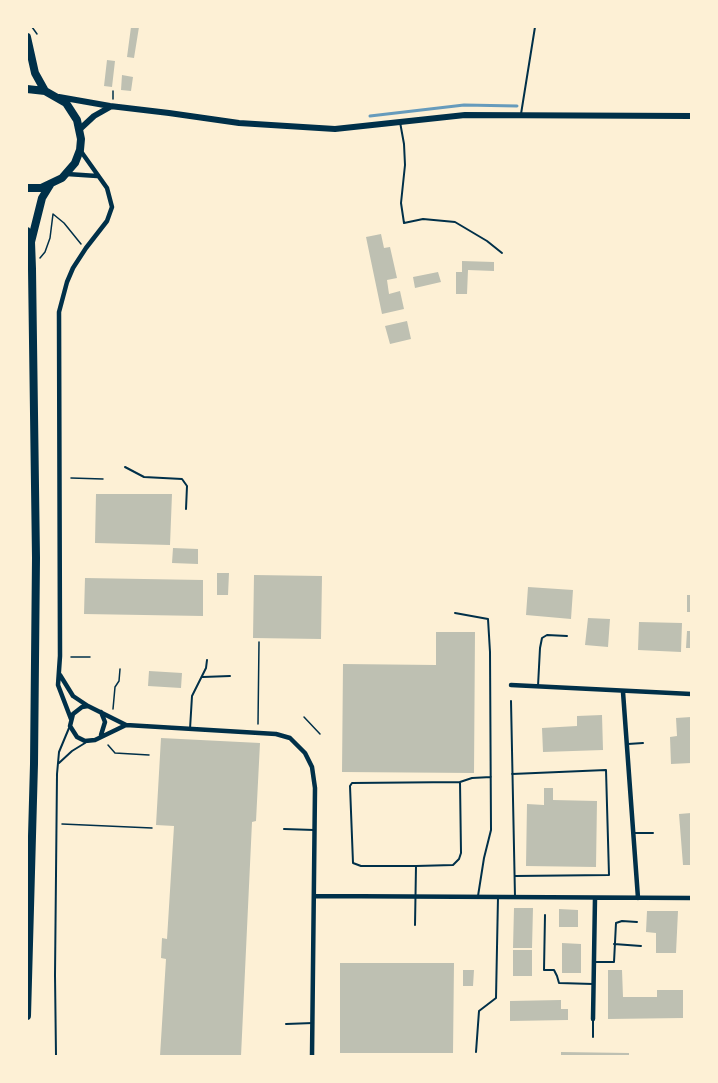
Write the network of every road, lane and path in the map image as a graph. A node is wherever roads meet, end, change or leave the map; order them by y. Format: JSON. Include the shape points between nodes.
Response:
{"nodes":[{"id":1,"x":32,"y":27,"type":"edge"},
{"id":2,"x":535,"y":27,"type":"edge"},
{"id":3,"x":37,"y":34,"type":"dead end"},
{"id":4,"x":27,"y":37,"type":"edge"},
{"id":5,"x":27,"y":89,"type":"edge"},
{"id":6,"x":45,"y":91,"type":"junction"},
{"id":7,"x":59,"y":97,"type":"junction"},
{"id":8,"x":110,"y":106,"type":"junction"},
{"id":9,"x":521,"y":114,"type":"junction"},
{"id":10,"x":691,"y":116,"type":"edge"},
{"id":11,"x":400,"y":122,"type":"junction"},
{"id":12,"x":80,"y":129,"type":"junction"},
{"id":13,"x":80,"y":150,"type":"junction"},
{"id":14,"x":66,"y":174,"type":"junction"},
{"id":15,"x":97,"y":176,"type":"junction"},
{"id":16,"x":51,"y":184,"type":"junction"},
{"id":17,"x":27,"y":188,"type":"edge"},
{"id":18,"x":27,"y":231,"type":"edge"},
{"id":19,"x":31,"y":242,"type":"junction"},
{"id":20,"x":86,"y":248,"type":"junction"},
{"id":21,"x":502,"y":253,"type":"dead end"},
{"id":22,"x":32,"y":268,"type":"junction"},
{"id":23,"x":125,"y":467,"type":"dead end"},
{"id":24,"x":71,"y":478,"type":"dead end"},
{"id":25,"x":102,"y":479,"type":"dead end"},
{"id":26,"x":186,"y":509,"type":"dead end"},
{"id":27,"x":455,"y":614,"type":"dead end"},
{"id":28,"x":567,"y":636,"type":"dead end"},
{"id":29,"x":259,"y":642,"type":"dead end"},
{"id":30,"x":71,"y":657,"type":"dead end"},
{"id":31,"x":90,"y":657,"type":"dead end"},
{"id":32,"x":207,"y":660,"type":"dead end"},
{"id":33,"x":120,"y":669,"type":"dead end"},
{"id":34,"x":60,"y":675,"type":"junction"},
{"id":35,"x":230,"y":676,"type":"dead end"},
{"id":36,"x":202,"y":677,"type":"junction"},
{"id":37,"x":511,"y":685,"type":"dead end"},
{"id":38,"x":538,"y":686,"type":"junction"},
{"id":39,"x":623,"y":692,"type":"junction"},
{"id":40,"x":691,"y":694,"type":"edge"},
{"id":41,"x":511,"y":701,"type":"dead end"},
{"id":42,"x":88,"y":706,"type":"junction"},
{"id":43,"x":113,"y":709,"type":"dead end"},
{"id":44,"x":101,"y":712,"type":"junction"},
{"id":45,"x":304,"y":717,"type":"dead end"},
{"id":46,"x":71,"y":719,"type":"junction"},
{"id":47,"x":258,"y":724,"type":"dead end"},
{"id":48,"x":126,"y":725,"type":"junction"},
{"id":49,"x":70,"y":726,"type":"junction"},
{"id":50,"x":190,"y":729,"type":"junction"},
{"id":51,"x":320,"y":734,"type":"dead end"},
{"id":52,"x":99,"y":737,"type":"junction"},
{"id":53,"x":89,"y":741,"type":"junction"},
{"id":54,"x":643,"y":743,"type":"dead end"},
{"id":55,"x":627,"y":744,"type":"junction"},
{"id":56,"x":108,"y":745,"type":"dead end"},
{"id":57,"x":148,"y":755,"type":"dead end"},
{"id":58,"x":59,"y":763,"type":"junction"},
{"id":59,"x":512,"y":774,"type":"junction"},
{"id":60,"x":490,"y":777,"type":"junction"},
{"id":61,"x":460,"y":782,"type":"junction"},
{"id":62,"x":58,"y":824,"type":"junction"},
{"id":63,"x":152,"y":828,"type":"dead end"},
{"id":64,"x":284,"y":829,"type":"dead end"},
{"id":65,"x":314,"y":830,"type":"junction"},
{"id":66,"x":634,"y":833,"type":"junction"},
{"id":67,"x":653,"y":833,"type":"dead end"},
{"id":68,"x":416,"y":866,"type":"junction"},
{"id":69,"x":515,"y":876,"type":"junction"},
{"id":70,"x":314,"y":896,"type":"junction"},
{"id":71,"x":415,"y":896,"type":"junction"},
{"id":72,"x":478,"y":896,"type":"junction"},
{"id":73,"x":498,"y":897,"type":"junction"},
{"id":74,"x":515,"y":897,"type":"junction"},
{"id":75,"x":595,"y":897,"type":"junction"},
{"id":76,"x":638,"y":898,"type":"junction"},
{"id":77,"x":691,"y":898,"type":"edge"},
{"id":78,"x":545,"y":915,"type":"dead end"},
{"id":79,"x":637,"y":921,"type":"dead end"},
{"id":80,"x":415,"y":925,"type":"dead end"},
{"id":81,"x":614,"y":944,"type":"junction"},
{"id":82,"x":641,"y":945,"type":"dead end"},
{"id":83,"x":594,"y":962,"type":"junction"},
{"id":84,"x":593,"y":984,"type":"junction"},
{"id":85,"x":27,"y":1016,"type":"edge"},
{"id":86,"x":593,"y":1019,"type":"joint"},
{"id":87,"x":313,"y":1023,"type":"junction"},
{"id":88,"x":286,"y":1024,"type":"dead end"},
{"id":89,"x":593,"y":1037,"type":"dead end"},
{"id":90,"x":476,"y":1052,"type":"dead end"},
{"id":91,"x":57,"y":1056,"type":"edge"},
{"id":92,"x":312,"y":1056,"type":"edge"}],
"edges":[{"from":1,"to":3,"type":"path"},
{"from":2,"to":9,"type":"lane"},
{"from":4,"to":6,"type":"highway","via":[[35,73]]},
{"from":5,"to":6,"type":"highway"},
{"from":6,"to":7,"type":"highway"},
{"from":7,"to":8,"type":"main road"},
{"from":7,"to":12,"type":"highway","via":[[73,111]]},
{"from":8,"to":11,"type":"main road","via":[[239,123],[335,129]]},
{"from":8,"to":12,"type":"main road"},
{"from":9,"to":10,"type":"main road"},
{"from":9,"to":11,"type":"main road"},
{"from":11,"to":21,"type":"lane","via":[[405,165],[401,203],[404,223],[423,219],[456,222]]},
{"from":12,"to":13,"type":"highway"},
{"from":13,"to":14,"type":"highway"},
{"from":13,"to":15,"type":"street"},
{"from":14,"to":15,"type":"street"},
{"from":14,"to":16,"type":"highway"},
{"from":15,"to":20,"type":"street","via":[[107,188],[111,207],[107,221]]},
{"from":16,"to":17,"type":"highway"},
{"from":16,"to":19,"type":"highway","via":[[42,198]]},
{"from":18,"to":19,"type":"highway"},
{"from":19,"to":22,"type":"highway"},
{"from":20,"to":22,"type":"path","via":[[53,214],[45,252]]},
{"from":20,"to":34,"type":"street","via":[[67,282],[58,327]]},
{"from":22,"to":85,"type":"highway","via":[[36,595]]},
{"from":23,"to":26,"type":"lane","via":[[144,477],[182,479],[188,486]]},
{"from":24,"to":25,"type":"path"},
{"from":27,"to":60,"type":"lane","via":[[488,619]]},
{"from":28,"to":38,"type":"lane","via":[[542,638]]},
{"from":29,"to":47,"type":"path"},
{"from":30,"to":31,"type":"path"},
{"from":32,"to":36,"type":"lane"},
{"from":33,"to":43,"type":"path"},
{"from":34,"to":42,"type":"street","via":[[73,696]]},
{"from":34,"to":46,"type":"street","via":[[60,694]]},
{"from":35,"to":36,"type":"lane"},
{"from":36,"to":50,"type":"lane","via":[[192,696]]},
{"from":37,"to":38,"type":"street"},
{"from":38,"to":39,"type":"street"},
{"from":39,"to":40,"type":"street"},
{"from":39,"to":55,"type":"street"},
{"from":41,"to":59,"type":"lane"},
{"from":42,"to":44,"type":"street"},
{"from":42,"to":46,"type":"street","via":[[77,710]]},
{"from":44,"to":48,"type":"street"},
{"from":44,"to":52,"type":"street","via":[[105,722]]},
{"from":45,"to":51,"type":"path"},
{"from":46,"to":49,"type":"street"},
{"from":48,"to":50,"type":"street"},
{"from":48,"to":52,"type":"street"},
{"from":49,"to":53,"type":"street","via":[[76,737]]},
{"from":49,"to":58,"type":"lane"},
{"from":50,"to":65,"type":"street","via":[[276,734],[295,742],[312,767]]},
{"from":52,"to":53,"type":"street"},
{"from":53,"to":58,"type":"lane"},
{"from":54,"to":55,"type":"lane"},
{"from":55,"to":66,"type":"street"},
{"from":56,"to":57,"type":"path","via":[[115,753]]},
{"from":58,"to":62,"type":"lane"},
{"from":59,"to":69,"type":"lane"},
{"from":59,"to":69,"type":"lane","via":[[606,770],[609,875]]},
{"from":60,"to":61,"type":"lane"},
{"from":60,"to":72,"type":"lane","via":[[490,830]]},
{"from":61,"to":68,"type":"lane","via":[[459,859],[453,865]]},
{"from":61,"to":68,"type":"lane","via":[[351,784],[353,863]]},
{"from":62,"to":63,"type":"path"},
{"from":62,"to":91,"type":"lane"},
{"from":64,"to":65,"type":"lane"},
{"from":65,"to":70,"type":"street"},
{"from":66,"to":67,"type":"lane"},
{"from":66,"to":76,"type":"street"},
{"from":68,"to":71,"type":"lane"},
{"from":69,"to":74,"type":"lane"},
{"from":70,"to":71,"type":"street"},
{"from":70,"to":87,"type":"street"},
{"from":71,"to":72,"type":"street"},
{"from":71,"to":80,"type":"lane"},
{"from":72,"to":73,"type":"street"},
{"from":73,"to":74,"type":"street"},
{"from":73,"to":90,"type":"lane","via":[[496,998],[479,1011]]},
{"from":74,"to":75,"type":"street"},
{"from":75,"to":76,"type":"street"},
{"from":75,"to":83,"type":"street"},
{"from":76,"to":77,"type":"street"},
{"from":78,"to":84,"type":"lane","via":[[544,970],[554,970],[558,983]]},
{"from":79,"to":81,"type":"lane","via":[[616,923]]},
{"from":81,"to":82,"type":"lane"},
{"from":81,"to":83,"type":"lane","via":[[614,962]]},
{"from":83,"to":84,"type":"street"},
{"from":84,"to":86,"type":"street"},
{"from":86,"to":89,"type":"lane"},
{"from":87,"to":88,"type":"lane"},
{"from":87,"to":92,"type":"street"}]}
